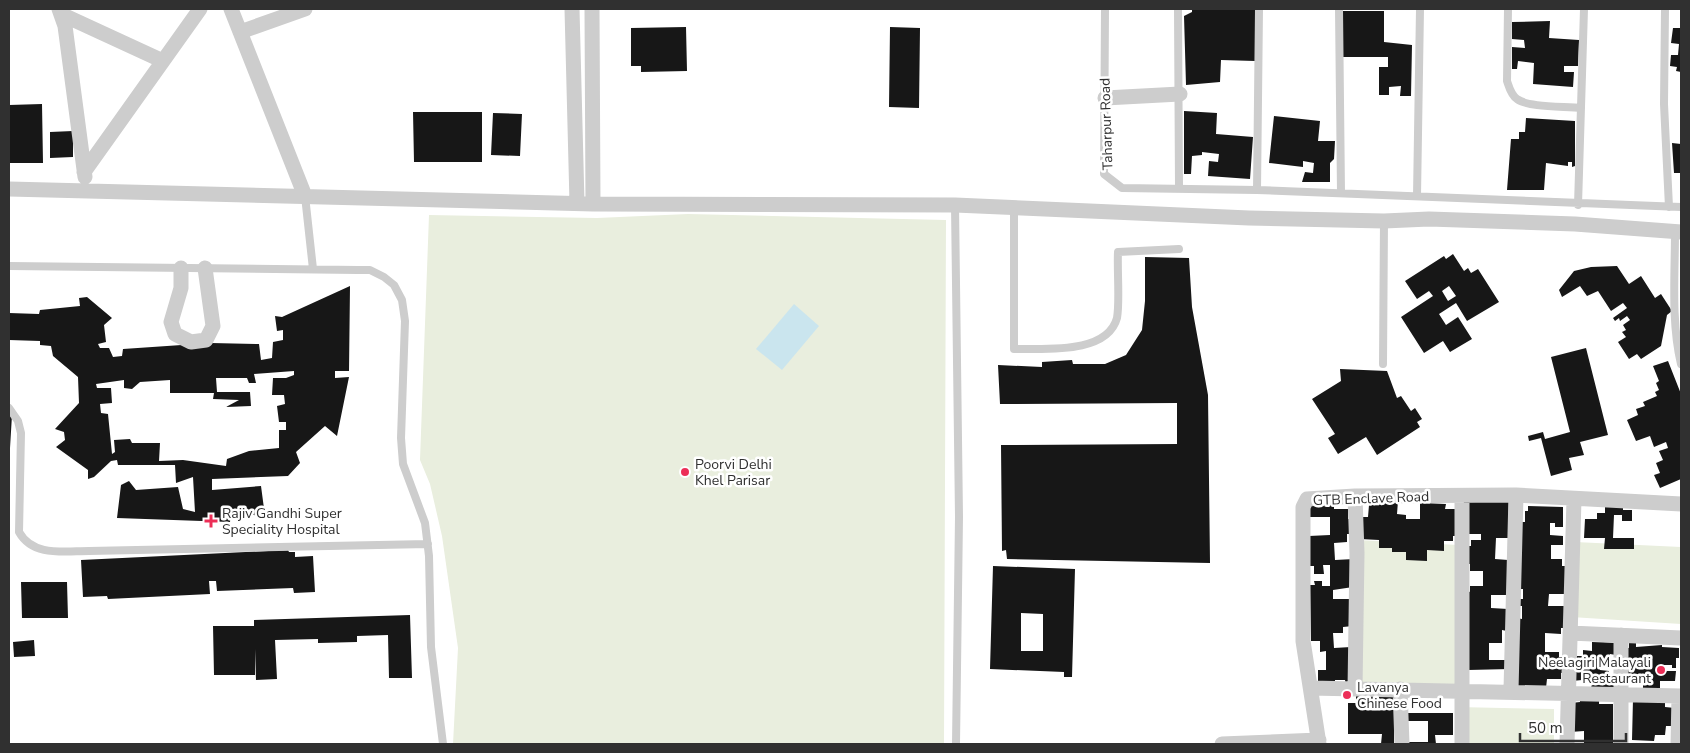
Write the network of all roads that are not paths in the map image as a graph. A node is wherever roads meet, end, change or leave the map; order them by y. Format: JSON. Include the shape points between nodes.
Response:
{"nodes":[{"id":1,"x":200,"y":9,"type":"edge"},
{"id":2,"x":231,"y":9,"type":"edge"},
{"id":3,"x":305,"y":9,"type":"edge"},
{"id":4,"x":572,"y":9,"type":"edge"},
{"id":5,"x":592,"y":9,"type":"edge"},
{"id":6,"x":1105,"y":9,"type":"edge"},
{"id":7,"x":1178,"y":9,"type":"edge"},
{"id":8,"x":1259,"y":9,"type":"edge"},
{"id":9,"x":1339,"y":9,"type":"edge"},
{"id":10,"x":1420,"y":9,"type":"edge"},
{"id":11,"x":1508,"y":9,"type":"edge"},
{"id":12,"x":1584,"y":9,"type":"edge"},
{"id":13,"x":1665,"y":9,"type":"edge"},
{"id":14,"x":60,"y":12,"type":"edge"},
{"id":15,"x":240,"y":32,"type":"junction"},
{"id":16,"x":163,"y":61,"type":"junction"},
{"id":17,"x":1180,"y":94,"type":"junction"},
{"id":18,"x":1105,"y":98,"type":"junction"},
{"id":19,"x":1581,"y":108,"type":"junction"},
{"id":20,"x":84,"y":172,"type":"junction"},
{"id":21,"x":1179,"y":188,"type":"junction"},
{"id":22,"x":9,"y":189,"type":"edge"},
{"id":23,"x":86,"y":190,"type":"junction"},
{"id":24,"x":1257,"y":190,"type":"junction"},
{"id":25,"x":1341,"y":193,"type":"junction"},
{"id":26,"x":306,"y":196,"type":"junction"},
{"id":27,"x":1417,"y":196,"type":"junction"},
{"id":28,"x":585,"y":204,"type":"junction"},
{"id":29,"x":955,"y":205,"type":"junction"},
{"id":30,"x":1578,"y":205,"type":"junction"},
{"id":31,"x":1669,"y":207,"type":"junction"},
{"id":32,"x":1681,"y":207,"type":"edge"},
{"id":33,"x":1014,"y":208,"type":"junction"},
{"id":34,"x":1384,"y":221,"type":"junction"},
{"id":35,"x":1678,"y":232,"type":"edge"},
{"id":36,"x":1179,"y":249,"type":"dead end"},
{"id":37,"x":9,"y":266,"type":"edge"},
{"id":38,"x":181,"y":268,"type":"junction"},
{"id":39,"x":205,"y":268,"type":"junction"},
{"id":40,"x":313,"y":269,"type":"junction"},
{"id":41,"x":1383,"y":364,"type":"dead end"},
{"id":42,"x":1681,"y":364,"type":"edge"},
{"id":43,"x":9,"y":408,"type":"edge"},
{"id":44,"x":1516,"y":495,"type":"junction"},
{"id":45,"x":1356,"y":496,"type":"junction"},
{"id":46,"x":1462,"y":497,"type":"junction"},
{"id":47,"x":1574,"y":499,"type":"junction"},
{"id":48,"x":1681,"y":504,"type":"edge"},
{"id":49,"x":428,"y":544,"type":"junction"},
{"id":50,"x":1570,"y":633,"type":"junction"},
{"id":51,"x":1620,"y":635,"type":"junction"},
{"id":52,"x":1681,"y":638,"type":"edge"},
{"id":53,"x":1311,"y":688,"type":"junction"},
{"id":54,"x":1355,"y":689,"type":"junction"},
{"id":55,"x":1400,"y":689,"type":"junction"},
{"id":56,"x":1463,"y":690,"type":"junction"},
{"id":57,"x":1511,"y":690,"type":"junction"},
{"id":58,"x":1570,"y":694,"type":"junction"},
{"id":59,"x":1621,"y":694,"type":"junction"},
{"id":60,"x":1680,"y":696,"type":"edge"},
{"id":61,"x":1319,"y":742,"type":"edge"},
{"id":62,"x":443,"y":744,"type":"edge"},
{"id":63,"x":956,"y":744,"type":"edge"},
{"id":64,"x":1222,"y":744,"type":"edge"},
{"id":65,"x":1402,"y":744,"type":"edge"},
{"id":66,"x":1462,"y":744,"type":"edge"},
{"id":67,"x":1567,"y":744,"type":"edge"},
{"id":68,"x":1621,"y":744,"type":"edge"},
{"id":69,"x":1678,"y":744,"type":"edge"}],
"edges":[{"from":1,"to":16,"type":"street"},
{"from":2,"to":15,"type":"street"},
{"from":3,"to":15,"type":"street"},
{"from":4,"to":28,"type":"street"},
{"from":5,"to":28,"type":"street"},
{"from":6,"to":18,"type":"lane","name":"Taharpur Road"},
{"from":7,"to":17,"type":"lane"},
{"from":8,"to":24,"type":"lane"},
{"from":9,"to":25,"type":"lane"},
{"from":10,"to":27,"type":"lane"},
{"from":11,"to":19,"type":"lane","via":[[1507,81],[1510,90],[1517,99],[1528,103]]},
{"from":12,"to":19,"type":"lane"},
{"from":13,"to":31,"type":"lane","via":[[1664,104]]},
{"from":14,"to":16,"type":"street"},
{"from":14,"to":20,"type":"street","via":[[65,26]]},
{"from":15,"to":26,"type":"street"},
{"from":16,"to":20,"type":"street"},
{"from":17,"to":18,"type":"street"},
{"from":17,"to":21,"type":"lane"},
{"from":18,"to":21,"type":"lane","name":"Taharpur Road","via":[[1104,174],[1122,188]]},
{"from":19,"to":30,"type":"lane"},
{"from":20,"to":23,"type":"street"},
{"from":21,"to":24,"type":"lane","name":"Taharpur Road"},
{"from":22,"to":23,"type":"street"},
{"from":23,"to":26,"type":"street"},
{"from":24,"to":25,"type":"lane","name":"Taharpur Road"},
{"from":25,"to":27,"type":"lane","name":"Taharpur Road"},
{"from":26,"to":28,"type":"street"},
{"from":26,"to":40,"type":"lane"},
{"from":27,"to":30,"type":"lane","name":"Taharpur Road"},
{"from":28,"to":29,"type":"street"},
{"from":29,"to":33,"type":"street"},
{"from":29,"to":63,"type":"lane","via":[[959,517]]},
{"from":30,"to":31,"type":"lane"},
{"from":31,"to":32,"type":"lane"},
{"from":33,"to":34,"type":"street"},
{"from":33,"to":36,"type":"lane","via":[[1014,349],[1087,346],[1105,336],[1116,318],[1118,252]]},
{"from":34,"to":35,"type":"street","via":[[1429,219],[1565,224]]},
{"from":34,"to":41,"type":"lane"},
{"from":35,"to":42,"type":"lane","via":[[1675,295]]},
{"from":37,"to":38,"type":"lane"},
{"from":38,"to":39,"type":"lane"},
{"from":38,"to":39,"type":"street","via":[[181,288],[171,322],[175,334],[191,342],[206,340],[213,326]]},
{"from":39,"to":40,"type":"lane"},
{"from":40,"to":49,"type":"lane","via":[[370,270],[394,285],[402,300],[405,321],[400,438],[403,464],[425,523]]},
{"from":43,"to":49,"type":"lane","via":[[21,433],[19,532],[24,542],[34,548],[89,551]]},
{"from":44,"to":46,"type":"street","name":"GTB Enclave Road"},
{"from":44,"to":47,"type":"street","name":"GTB Enclave Road"},
{"from":44,"to":57,"type":"street"},
{"from":45,"to":46,"type":"street","name":"GTB Enclave Road"},
{"from":45,"to":53,"type":"street","name":"GTB Enclave Road","via":[[1310,498],[1303,507],[1303,641]]},
{"from":45,"to":54,"type":"street"},
{"from":46,"to":56,"type":"street"},
{"from":47,"to":48,"type":"street","name":"GTB Enclave Road"},
{"from":47,"to":50,"type":"street"},
{"from":49,"to":62,"type":"lane","via":[[431,647]]},
{"from":50,"to":51,"type":"street"},
{"from":50,"to":58,"type":"street"},
{"from":51,"to":52,"type":"street"},
{"from":51,"to":59,"type":"street"},
{"from":53,"to":54,"type":"street"},
{"from":53,"to":61,"type":"street","name":"GTB Enclave Road"},
{"from":54,"to":55,"type":"street"},
{"from":55,"to":56,"type":"street"},
{"from":55,"to":65,"type":"street"},
{"from":56,"to":57,"type":"street"},
{"from":56,"to":66,"type":"street"},
{"from":57,"to":58,"type":"street"},
{"from":58,"to":59,"type":"street"},
{"from":58,"to":67,"type":"street"},
{"from":59,"to":60,"type":"street"},
{"from":59,"to":68,"type":"street"},
{"from":60,"to":69,"type":"street"},
{"from":61,"to":64,"type":"street"}]}
